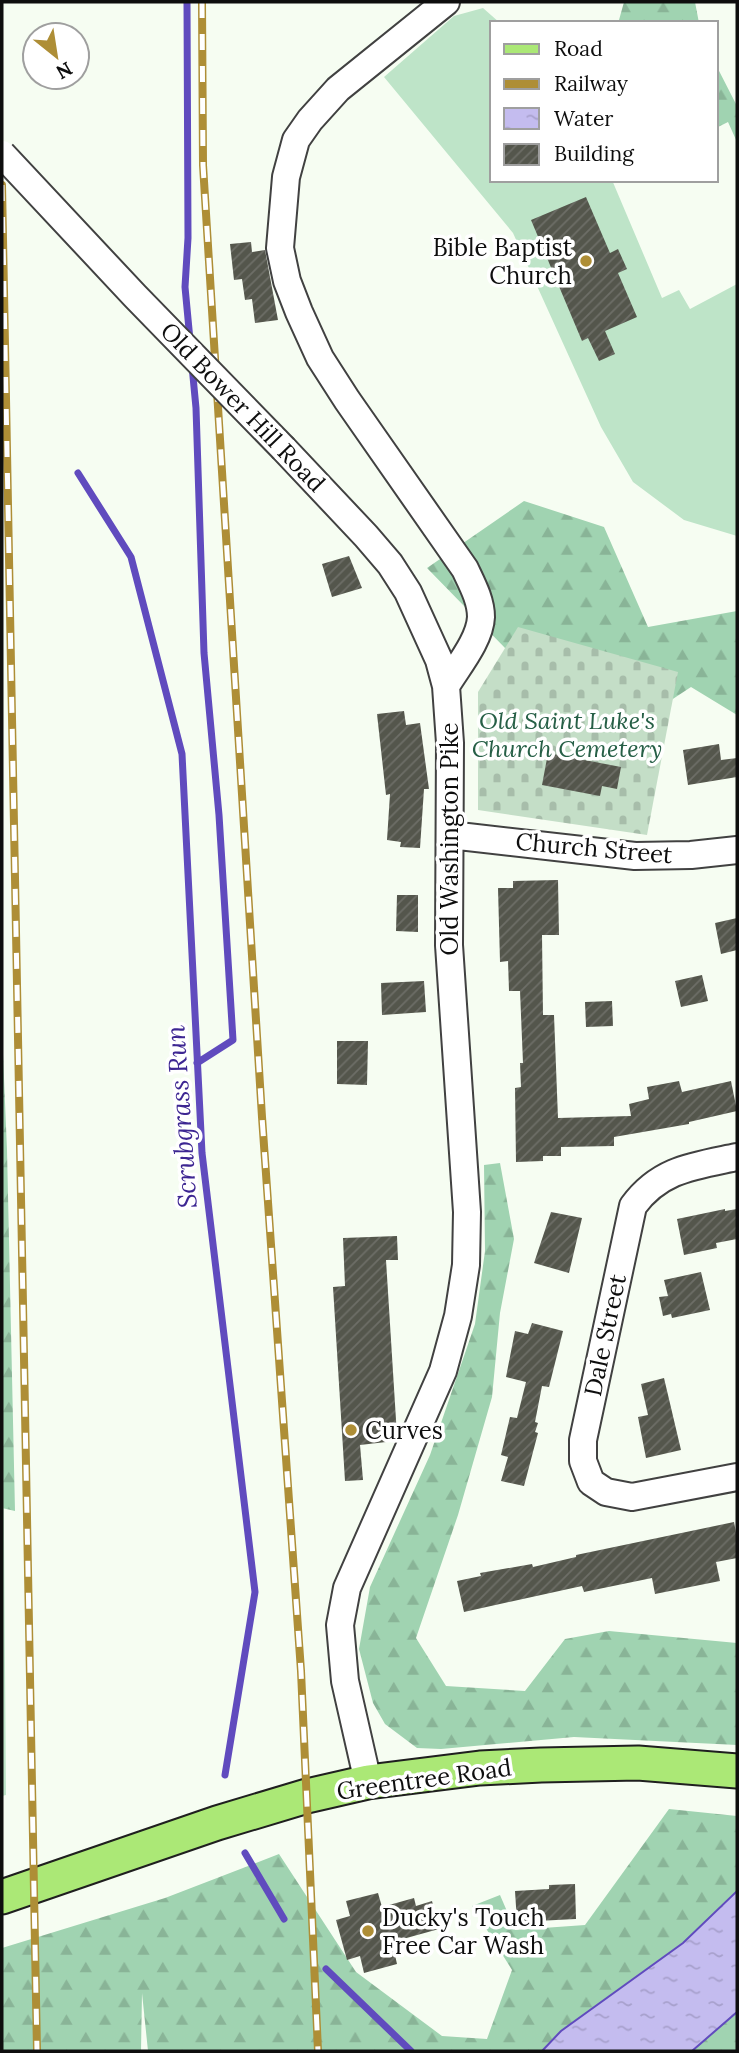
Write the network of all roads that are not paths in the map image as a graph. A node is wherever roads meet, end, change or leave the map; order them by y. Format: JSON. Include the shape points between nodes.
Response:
{"nodes":[{"id":1,"x":446,"y":2,"type":"edge"},
{"id":2,"x":2,"y":154,"type":"edge"},
{"id":3,"x":446,"y":686,"type":"junction"},
{"id":4,"x":450,"y":835,"type":"junction"},
{"id":5,"x":737,"y":850,"type":"edge"},
{"id":6,"x":737,"y":1157,"type":"edge"},
{"id":7,"x":737,"y":1477,"type":"edge"},
{"id":8,"x":737,"y":1771,"type":"edge"},
{"id":9,"x":368,"y":1782,"type":"junction"},
{"id":10,"x":2,"y":1897,"type":"edge"}],
"edges":[{"from":1,"to":3,"type":"street","name":"Old Washington Pike","via":[[338,89],[296,140],[286,177],[280,248],[299,312],[320,358],[466,569],[478,599],[481,618],[475,637]]},
{"from":2,"to":3,"type":"street","name":"Old Bower Hill Road","bridge":true,"via":[[390,564],[424,625]]},
{"from":3,"to":4,"type":"street","name":"Old Washington Pike"},
{"from":4,"to":5,"type":"street","name":"Church Street","via":[[635,856]]},
{"from":4,"to":9,"type":"street","name":"Old Washington Pike","via":[[449,945],[467,1212],[466,1265],[443,1371],[348,1588],[340,1625],[345,1681]]},
{"from":6,"to":7,"type":"street","name":"Dale Street","via":[[664,1176],[633,1206],[583,1440],[590,1482],[606,1492],[632,1497]]},
{"from":8,"to":9,"type":"main road","name":"Greentree Road","via":[[638,1763],[541,1765]]},
{"from":9,"to":10,"type":"main road","name":"Greentree Road","via":[[217,1823]]}]}
